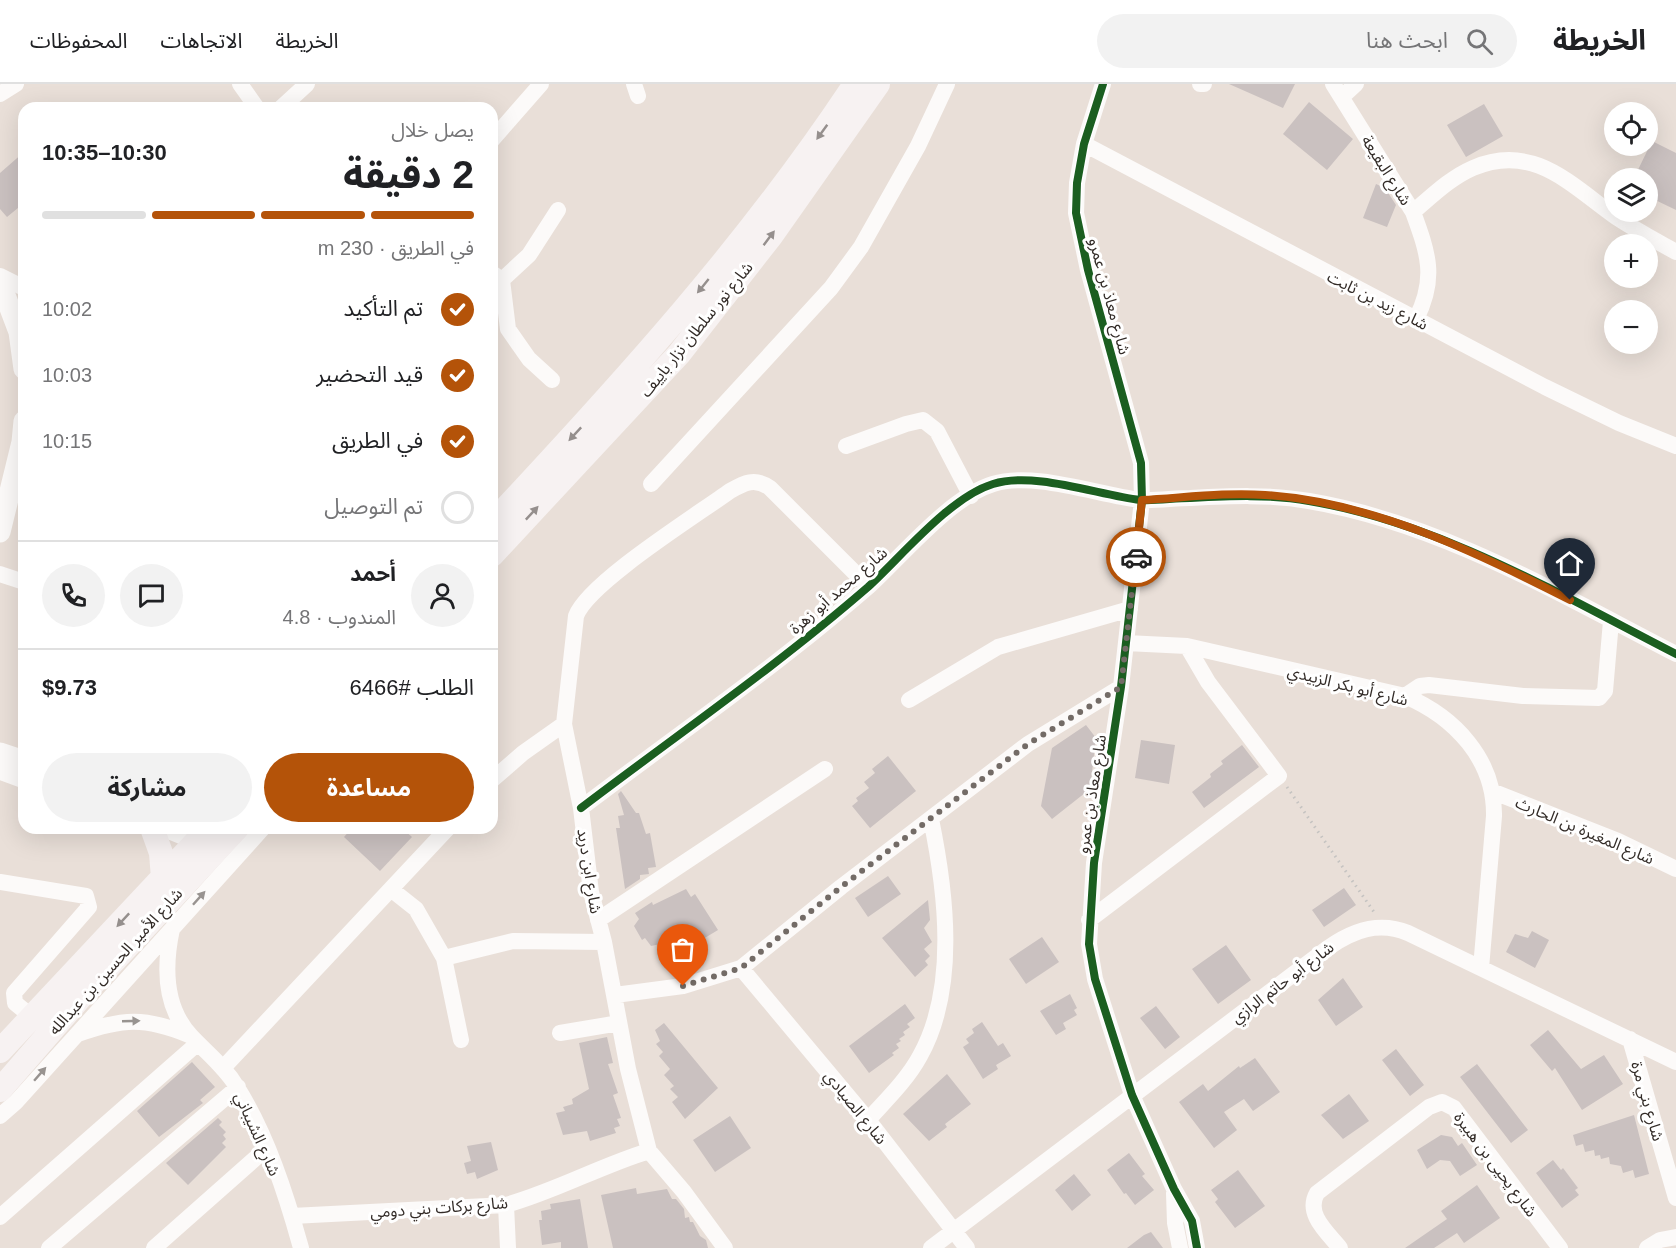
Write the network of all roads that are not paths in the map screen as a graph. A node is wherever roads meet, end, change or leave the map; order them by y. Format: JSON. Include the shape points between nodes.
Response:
{"nodes":[{"id":1,"x":16,"y":84,"type":"edge"},
{"id":2,"x":240,"y":84,"type":"edge"},
{"id":3,"x":307,"y":84,"type":"edge"},
{"id":4,"x":541,"y":84,"type":"edge"},
{"id":5,"x":855,"y":84,"type":"edge"},
{"id":6,"x":878,"y":84,"type":"edge"},
{"id":7,"x":947,"y":84,"type":"edge"},
{"id":8,"x":1103,"y":84,"type":"edge"},
{"id":9,"x":1356,"y":84,"type":"edge"},
{"id":10,"x":1337,"y":90,"type":"edge"},
{"id":11,"x":0,"y":94,"type":"edge"},
{"id":12,"x":253,"y":102,"type":"edge"},
{"id":13,"x":288,"y":102,"type":"edge"},
{"id":14,"x":498,"y":133,"type":"edge"},
{"id":15,"x":1084,"y":144,"type":"junction"},
{"id":16,"x":558,"y":210,"type":"dead end"},
{"id":17,"x":1413,"y":212,"type":"junction"},
{"id":18,"x":1676,"y":252,"type":"edge"},
{"id":19,"x":498,"y":275,"type":"edge"},
{"id":20,"x":0,"y":276,"type":"edge"},
{"id":21,"x":498,"y":281,"type":"edge"},
{"id":22,"x":0,"y":282,"type":"edge"},
{"id":23,"x":18,"y":285,"type":"edge"},
{"id":24,"x":1416,"y":319,"type":"junction"},
{"id":25,"x":18,"y":323,"type":"edge"},
{"id":26,"x":552,"y":380,"type":"dead end"},
{"id":27,"x":846,"y":446,"type":"dead end"},
{"id":28,"x":1676,"y":446,"type":"edge"},
{"id":29,"x":18,"y":458,"type":"edge"},
{"id":30,"x":651,"y":484,"type":"dead end"},
{"id":31,"x":971,"y":496,"type":"junction"},
{"id":32,"x":1142,"y":500,"type":"junction"},
{"id":33,"x":498,"y":517,"type":"edge"},
{"id":34,"x":0,"y":532,"type":"edge"},
{"id":35,"x":498,"y":549,"type":"edge"},
{"id":36,"x":0,"y":574,"type":"edge"},
{"id":37,"x":18,"y":580,"type":"edge"},
{"id":38,"x":868,"y":586,"type":"junction"},
{"id":39,"x":1130,"y":609,"type":"junction"},
{"id":40,"x":1611,"y":621,"type":"junction"},
{"id":41,"x":1126,"y":643,"type":"junction"},
{"id":42,"x":1187,"y":646,"type":"junction"},
{"id":43,"x":1676,"y":654,"type":"edge"},
{"id":44,"x":1121,"y":687,"type":"junction"},
{"id":45,"x":1405,"y":696,"type":"junction"},
{"id":46,"x":909,"y":700,"type":"dead end"},
{"id":47,"x":564,"y":724,"type":"junction"},
{"id":48,"x":0,"y":753,"type":"edge"},
{"id":49,"x":18,"y":759,"type":"edge"},
{"id":50,"x":0,"y":769,"type":"edge"},
{"id":51,"x":825,"y":769,"type":"dead end"},
{"id":52,"x":498,"y":775,"type":"edge"},
{"id":53,"x":18,"y":776,"type":"edge"},
{"id":54,"x":1494,"y":792,"type":"junction"},
{"id":55,"x":581,"y":808,"type":"junction"},
{"id":56,"x":931,"y":819,"type":"junction"},
{"id":57,"x":154,"y":834,"type":"edge"},
{"id":58,"x":219,"y":834,"type":"edge"},
{"id":59,"x":258,"y":834,"type":"edge"},
{"id":60,"x":443,"y":834,"type":"edge"},
{"id":61,"x":1676,"y":869,"type":"edge"},
{"id":62,"x":163,"y":878,"type":"junction"},
{"id":63,"x":0,"y":882,"type":"edge"},
{"id":64,"x":392,"y":890,"type":"junction"},
{"id":65,"x":598,"y":920,"type":"junction"},
{"id":66,"x":1089,"y":920,"type":"junction"},
{"id":67,"x":173,"y":927,"type":"junction"},
{"id":68,"x":604,"y":942,"type":"junction"},
{"id":69,"x":444,"y":958,"type":"junction"},
{"id":70,"x":741,"y":968,"type":"junction"},
{"id":71,"x":1481,"y":968,"type":"junction"},
{"id":72,"x":615,"y":995,"type":"junction"},
{"id":73,"x":32,"y":1017,"type":"junction"},
{"id":74,"x":619,"y":1023,"type":"junction"},
{"id":75,"x":560,"y":1033,"type":"dead end"},
{"id":76,"x":75,"y":1035,"type":"junction"},
{"id":77,"x":1630,"y":1038,"type":"junction"},
{"id":78,"x":194,"y":1039,"type":"junction"},
{"id":79,"x":461,"y":1040,"type":"dead end"},
{"id":80,"x":0,"y":1051,"type":"edge"},
{"id":81,"x":1676,"y":1062,"type":"edge"},
{"id":82,"x":223,"y":1068,"type":"junction"},
{"id":83,"x":238,"y":1087,"type":"junction"},
{"id":84,"x":0,"y":1090,"type":"edge"},
{"id":85,"x":1132,"y":1095,"type":"junction"},
{"id":86,"x":0,"y":1116,"type":"edge"},
{"id":87,"x":868,"y":1120,"type":"junction"},
{"id":88,"x":267,"y":1148,"type":"junction"},
{"id":89,"x":649,"y":1151,"type":"junction"},
{"id":90,"x":1174,"y":1189,"type":"junction"},
{"id":91,"x":1676,"y":1198,"type":"edge"},
{"id":92,"x":506,"y":1205,"type":"junction"},
{"id":93,"x":292,"y":1216,"type":"junction"},
{"id":94,"x":0,"y":1217,"type":"edge"},
{"id":95,"x":955,"y":1232,"type":"junction"},
{"id":96,"x":1676,"y":1237,"type":"edge"},
{"id":97,"x":49,"y":1248,"type":"edge"},
{"id":98,"x":154,"y":1248,"type":"edge"},
{"id":99,"x":301,"y":1248,"type":"edge"},
{"id":100,"x":508,"y":1248,"type":"edge"},
{"id":101,"x":725,"y":1248,"type":"edge"},
{"id":102,"x":931,"y":1248,"type":"edge"},
{"id":103,"x":967,"y":1248,"type":"edge"},
{"id":104,"x":1180,"y":1248,"type":"edge"},
{"id":105,"x":1197,"y":1248,"type":"edge"},
{"id":106,"x":1340,"y":1248,"type":"edge"},
{"id":107,"x":1560,"y":1248,"type":"edge"},
{"id":108,"x":1647,"y":1248,"type":"edge"}],
"edges":[{"from":1,"to":11,"type":"street"},
{"from":2,"to":12,"type":"street"},
{"from":3,"to":13,"type":"street"},
{"from":4,"to":14,"type":"street"},
{"from":5,"to":33,"type":"main road","name":"شارع نور سلطان نزار باييف","one_way":true,"via":[[785,184],[689,303]]},
{"from":35,"to":6,"type":"main road","name":"شارع نور سلطان نزار باييف","one_way":true,"via":[[680,354],[778,226]]},
{"from":7,"to":30,"type":"street","via":[[918,146],[861,247],[831,288]]},
{"from":8,"to":15,"type":"street","name":"شارع معاذ بن عمرو"},
{"from":9,"to":10,"type":"street"},
{"from":10,"to":17,"type":"street","name":"شارع البقيعة"},
{"from":15,"to":24,"type":"street","name":"شارع زيد بن ثابت"},
{"from":15,"to":32,"type":"street","name":"شارع معاذ بن عمرو","via":[[1077,183],[1079,232],[1141,463]]},
{"from":16,"to":19,"type":"street","via":[[529,255]]},
{"from":17,"to":18,"type":"street","name":"شارع البقيعة","via":[[1471,169],[1517,160],[1557,175]]},
{"from":17,"to":24,"type":"street","via":[[1429,270],[1429,289]]},
{"from":20,"to":23,"type":"street"},
{"from":21,"to":26,"type":"street","via":[[508,329],[529,359]]},
{"from":22,"to":25,"type":"street"},
{"from":24,"to":28,"type":"street","name":"شارع زيد بن ثابت","via":[[1545,387]]},
{"from":27,"to":31,"type":"street","via":[[923,420],[937,431]]},
{"from":29,"to":34,"type":"street"},
{"from":31,"to":32,"type":"street","name":"شارع محمد أبو زهرة","via":[[992,484],[1012,480]]},
{"from":31,"to":38,"type":"street","name":"شارع محمد أبو زهرة"},
{"from":32,"to":39,"type":"street","name":"شارع معاذ بن عمرو"},
{"from":32,"to":40,"type":"street","name":"شارع محمد أبو زهرة","via":[[1264,495],[1356,511],[1429,534]]},
{"from":36,"to":37,"type":"street"},
{"from":38,"to":47,"type":"street","name":"شارع ابن دريد","via":[[770,488],[751,481],[730,491],[612,576],[579,608]]},
{"from":38,"to":55,"type":"street","name":"شارع محمد أبو زهرة","via":[[771,666]]},
{"from":39,"to":41,"type":"street","name":"شارع معاذ بن عمرو"},
{"from":39,"to":46,"type":"street","via":[[998,647]]},
{"from":40,"to":43,"type":"street","name":"شارع محمد أبو زهرة"},
{"from":40,"to":45,"type":"street","via":[[1605,691],[1599,698],[1523,696],[1429,685]]},
{"from":41,"to":42,"type":"street","name":"شارع أبو بكر الزبيدي"},
{"from":41,"to":44,"type":"street","name":"شارع معاذ بن عمرو"},
{"from":42,"to":45,"type":"street","name":"شارع أبو بكر الزبيدي"},
{"from":42,"to":66,"type":"street","via":[[1208,682],[1279,776]]},
{"from":44,"to":56,"type":"street","via":[[1028,744]]},
{"from":44,"to":66,"type":"street","name":"شارع معاذ بن عمرو"},
{"from":45,"to":54,"type":"street","name":"شارع أبو بكر الزبيدي","via":[[1438,712],[1456,727],[1478,755]]},
{"from":47,"to":52,"type":"street"},
{"from":47,"to":55,"type":"street","name":"شارع ابن دريد"},
{"from":48,"to":49,"type":"street"},
{"from":50,"to":53,"type":"street"},
{"from":51,"to":65,"type":"street"},
{"from":54,"to":61,"type":"street","name":"شارع المغيرة بن الحارث","via":[[1618,841]]},
{"from":54,"to":71,"type":"street","name":"شارع أبو بكر الزبيدي"},
{"from":55,"to":65,"type":"street","name":"شارع ابن دريد","via":[[586,868]]},
{"from":56,"to":70,"type":"street"},
{"from":56,"to":87,"type":"street","via":[[945,918],[938,1005],[920,1057]]},
{"from":57,"to":62,"type":"main road"},
{"from":58,"to":62,"type":"main road","name":"شارع الأمير الحسين بن عبدالله"},
{"from":58,"to":84,"type":"main road","name":"شارع الأمير الحسين بن عبدالله"},
{"from":67,"to":59,"type":"street","one_way":true},
{"from":60,"to":64,"type":"street"},
{"from":62,"to":73,"type":"main road","name":"شارع الأمير الحسين بن عبدالله","one_way":true},
{"from":63,"to":73,"type":"street","via":[[86,896],[89,900],[89,907],[14,993],[15,1003]]},
{"from":64,"to":69,"type":"street","via":[[416,909]]},
{"from":64,"to":82,"type":"street"},
{"from":65,"to":68,"type":"street","name":"شارع ابن دريد"},
{"from":66,"to":85,"type":"street","name":"شارع معاذ بن عمرو","via":[[1095,979]]},
{"from":67,"to":76,"type":"street"},
{"from":67,"to":78,"type":"street","name":"شارع الشيباني","via":[[167,957],[168,988],[177,1017]]},
{"from":68,"to":69,"type":"street","via":[[513,941]]},
{"from":68,"to":72,"type":"street","name":"شارع ابن دريد"},
{"from":69,"to":79,"type":"street"},
{"from":70,"to":72,"type":"street","via":[[683,986]]},
{"from":70,"to":87,"type":"street","name":"شارع الصيادي"},
{"from":71,"to":77,"type":"street","name":"شارع أبو حاتم الرازي"},
{"from":71,"to":85,"type":"street","name":"شارع أبو حاتم الرازي","via":[[1408,933],[1384,927],[1361,930],[1336,942]]},
{"from":72,"to":74,"type":"street","name":"شارع ابن دريد"},
{"from":73,"to":80,"type":"main road","name":"شارع الأمير الحسين بن عبدالله"},
{"from":74,"to":75,"type":"street"},
{"from":74,"to":89,"type":"street","name":"شارع ابن دريد"},
{"from":76,"to":78,"type":"street","name":"شارع الشيباني","one_way":true,"via":[[113,1022],[138,1020],[163,1024]]},
{"from":86,"to":76,"type":"street","one_way":true},
{"from":77,"to":81,"type":"street","name":"شارع أبو حاتم الرازي"},
{"from":77,"to":91,"type":"street","name":"شارع بني مرة"},
{"from":78,"to":82,"type":"street","name":"شارع الشيباني"},
{"from":78,"to":94,"type":"street"},
{"from":82,"to":83,"type":"street","name":"شارع الشيباني"},
{"from":83,"to":88,"type":"street","name":"شارع الشيباني"},
{"from":83,"to":97,"type":"street"},
{"from":85,"to":90,"type":"street","name":"شارع معاذ بن عمرو"},
{"from":85,"to":95,"type":"street","name":"شارع أبو حاتم الرازي"},
{"from":87,"to":95,"type":"street","name":"شارع الصيادي"},
{"from":88,"to":93,"type":"street","name":"شارع الشيباني"},
{"from":88,"to":98,"type":"street"},
{"from":89,"to":92,"type":"street","name":"شارع بركات بني دومي","via":[[540,1196]]},
{"from":89,"to":101,"type":"street","name":"شارع ابن دريد"},
{"from":90,"to":104,"type":"street","name":"شارع معاذ بن عمرو"},
{"from":90,"to":105,"type":"street","name":"شارع معاذ بن عمرو","via":[[1192,1221]]},
{"from":92,"to":93,"type":"street","name":"شارع بركات بني دومي"},
{"from":92,"to":100,"type":"street"},
{"from":93,"to":99,"type":"street","name":"شارع الشيباني"},
{"from":95,"to":102,"type":"street","name":"شارع أبو حاتم الرازي"},
{"from":95,"to":103,"type":"street","name":"شارع الصيادي"},
{"from":96,"to":108,"type":"street"},
{"from":106,"to":107,"type":"street","name":"شارع يحيى بن هبيرة","via":[[1314,1215],[1313,1203],[1319,1191],[1429,1107],[1442,1102],[1454,1108]]}]}
